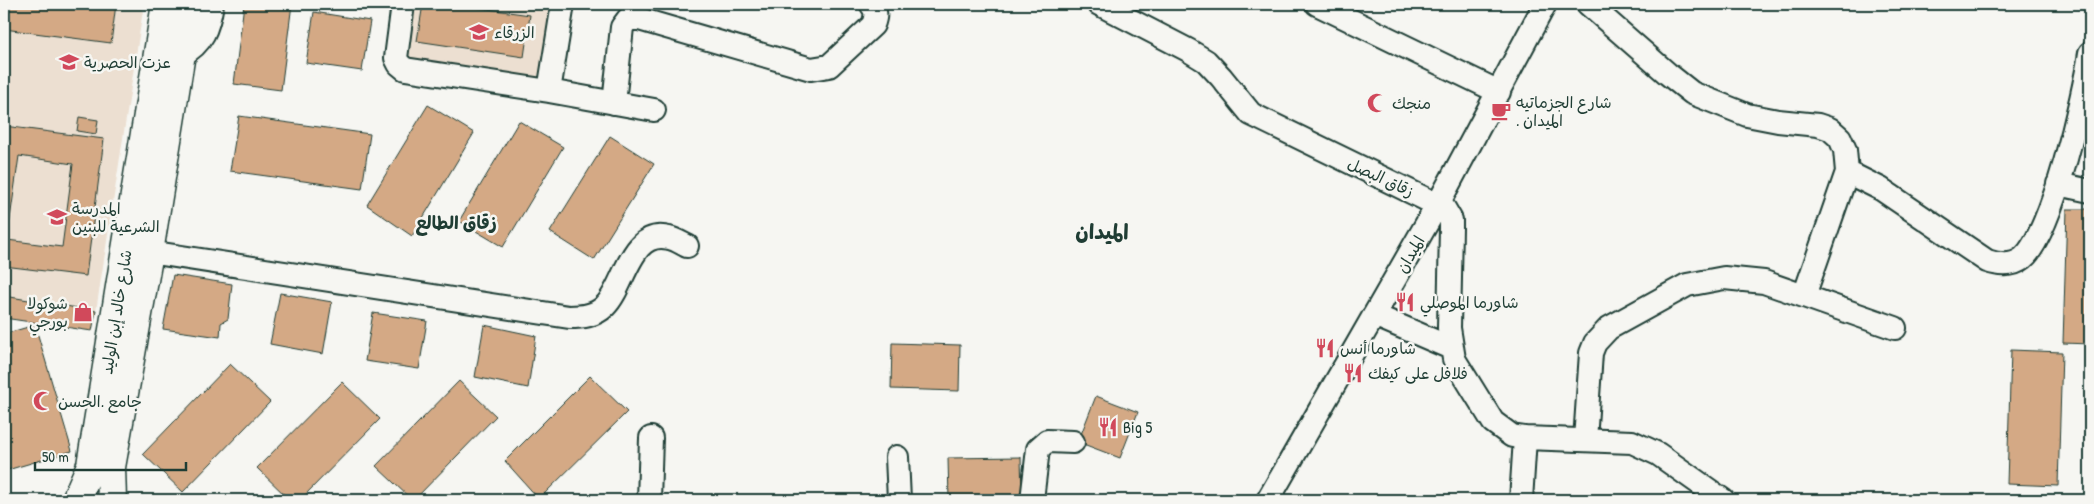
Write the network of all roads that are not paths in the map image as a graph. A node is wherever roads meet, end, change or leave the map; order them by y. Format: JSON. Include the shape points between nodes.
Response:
{"nodes":[{"id":1,"x":166,"y":4,"type":"edge"},
{"id":2,"x":189,"y":4,"type":"edge"},
{"id":3,"x":212,"y":4,"type":"edge"},
{"id":4,"x":403,"y":4,"type":"edge"},
{"id":5,"x":563,"y":4,"type":"edge"},
{"id":6,"x":871,"y":4,"type":"edge"},
{"id":7,"x":1099,"y":4,"type":"edge"},
{"id":8,"x":1317,"y":4,"type":"edge"},
{"id":9,"x":1545,"y":4,"type":"edge"},
{"id":10,"x":1588,"y":4,"type":"edge"},
{"id":11,"x":2090,"y":53,"type":"edge"},
{"id":12,"x":181,"y":56,"type":"junction"},
{"id":13,"x":549,"y":91,"type":"junction"},
{"id":14,"x":1499,"y":92,"type":"junction"},
{"id":15,"x":614,"y":103,"type":"junction"},
{"id":16,"x":654,"y":110,"type":"dead end"},
{"id":17,"x":1846,"y":172,"type":"junction"},
{"id":18,"x":2058,"y":184,"type":"junction"},
{"id":19,"x":2090,"y":191,"type":"edge"},
{"id":20,"x":1438,"y":204,"type":"junction"},
{"id":21,"x":686,"y":246,"type":"dead end"},
{"id":22,"x":149,"y":252,"type":"junction"},
{"id":23,"x":1804,"y":296,"type":"junction"},
{"id":24,"x":1374,"y":315,"type":"junction"},
{"id":25,"x":1895,"y":328,"type":"dead end"},
{"id":26,"x":1451,"y":348,"type":"junction"},
{"id":27,"x":651,"y":438,"type":"dead end"},
{"id":28,"x":1525,"y":438,"type":"junction"},
{"id":29,"x":1585,"y":440,"type":"junction"},
{"id":30,"x":1072,"y":442,"type":"dead end"},
{"id":31,"x":897,"y":457,"type":"dead end"},
{"id":32,"x":76,"y":500,"type":"edge"},
{"id":33,"x":112,"y":500,"type":"edge"},
{"id":34,"x":649,"y":500,"type":"edge"},
{"id":35,"x":899,"y":500,"type":"edge"},
{"id":36,"x":1032,"y":500,"type":"edge"},
{"id":37,"x":1268,"y":500,"type":"edge"},
{"id":38,"x":1520,"y":500,"type":"edge"},
{"id":39,"x":1723,"y":500,"type":"edge"}],
"edges":[{"from":1,"to":32,"type":"main road","name":"شارع خالد إبن الوليد","via":[[91,466]]},
{"from":2,"to":12,"type":"main road","name":"شارع خالد إبن الوليد"},
{"from":3,"to":12,"type":"street","via":[[204,35]]},
{"from":4,"to":13,"type":"street","via":[[396,58],[405,69]]},
{"from":5,"to":13,"type":"street"},
{"from":6,"to":15,"type":"street","via":[[876,17],[873,25],[829,66],[811,69],[639,19],[628,19],[622,27]]},
{"from":7,"to":20,"type":"street","name":"زقاق البصل","via":[[1206,61],[1251,114]]},
{"from":8,"to":14,"type":"street"},
{"from":9,"to":14,"type":"street","name":"الميدان"},
{"from":10,"to":17,"type":"street","via":[[1692,93],[1747,115],[1830,129],[1840,138],[1845,150]]},
{"from":11,"to":18,"type":"street"},
{"from":12,"to":22,"type":"main road","name":"شارع خالد إبن الوليد"},
{"from":13,"to":15,"type":"street"},
{"from":14,"to":20,"type":"street","name":"الميدان"},
{"from":15,"to":16,"type":"street"},
{"from":17,"to":18,"type":"street","via":[[1881,189],[1987,261],[1998,264],[2021,260],[2028,253],[2041,233]]},
{"from":17,"to":23,"type":"street"},
{"from":18,"to":19,"type":"street"},
{"from":20,"to":24,"type":"street","name":"الميدان"},
{"from":20,"to":26,"type":"street","via":[[1451,220]]},
{"from":21,"to":22,"type":"street","via":[[660,237],[643,244],[636,250],[605,306],[582,317]]},
{"from":22,"to":33,"type":"main road","name":"شارع خالد إبن الوليد","via":[[111,467]]},
{"from":23,"to":25,"type":"street"},
{"from":23,"to":29,"type":"street","via":[[1744,278],[1706,280],[1687,285],[1609,328],[1595,343],[1591,353]]},
{"from":24,"to":26,"type":"street"},
{"from":24,"to":37,"type":"street","name":"الميدان"},
{"from":26,"to":28,"type":"street","via":[[1459,370],[1493,422],[1512,436]]},
{"from":27,"to":34,"type":"street"},
{"from":28,"to":29,"type":"street"},
{"from":28,"to":38,"type":"street"},
{"from":29,"to":39,"type":"street","via":[[1632,442],[1646,447]]},
{"from":30,"to":36,"type":"street","via":[[1047,441],[1038,449]]},
{"from":31,"to":35,"type":"street"}]}
